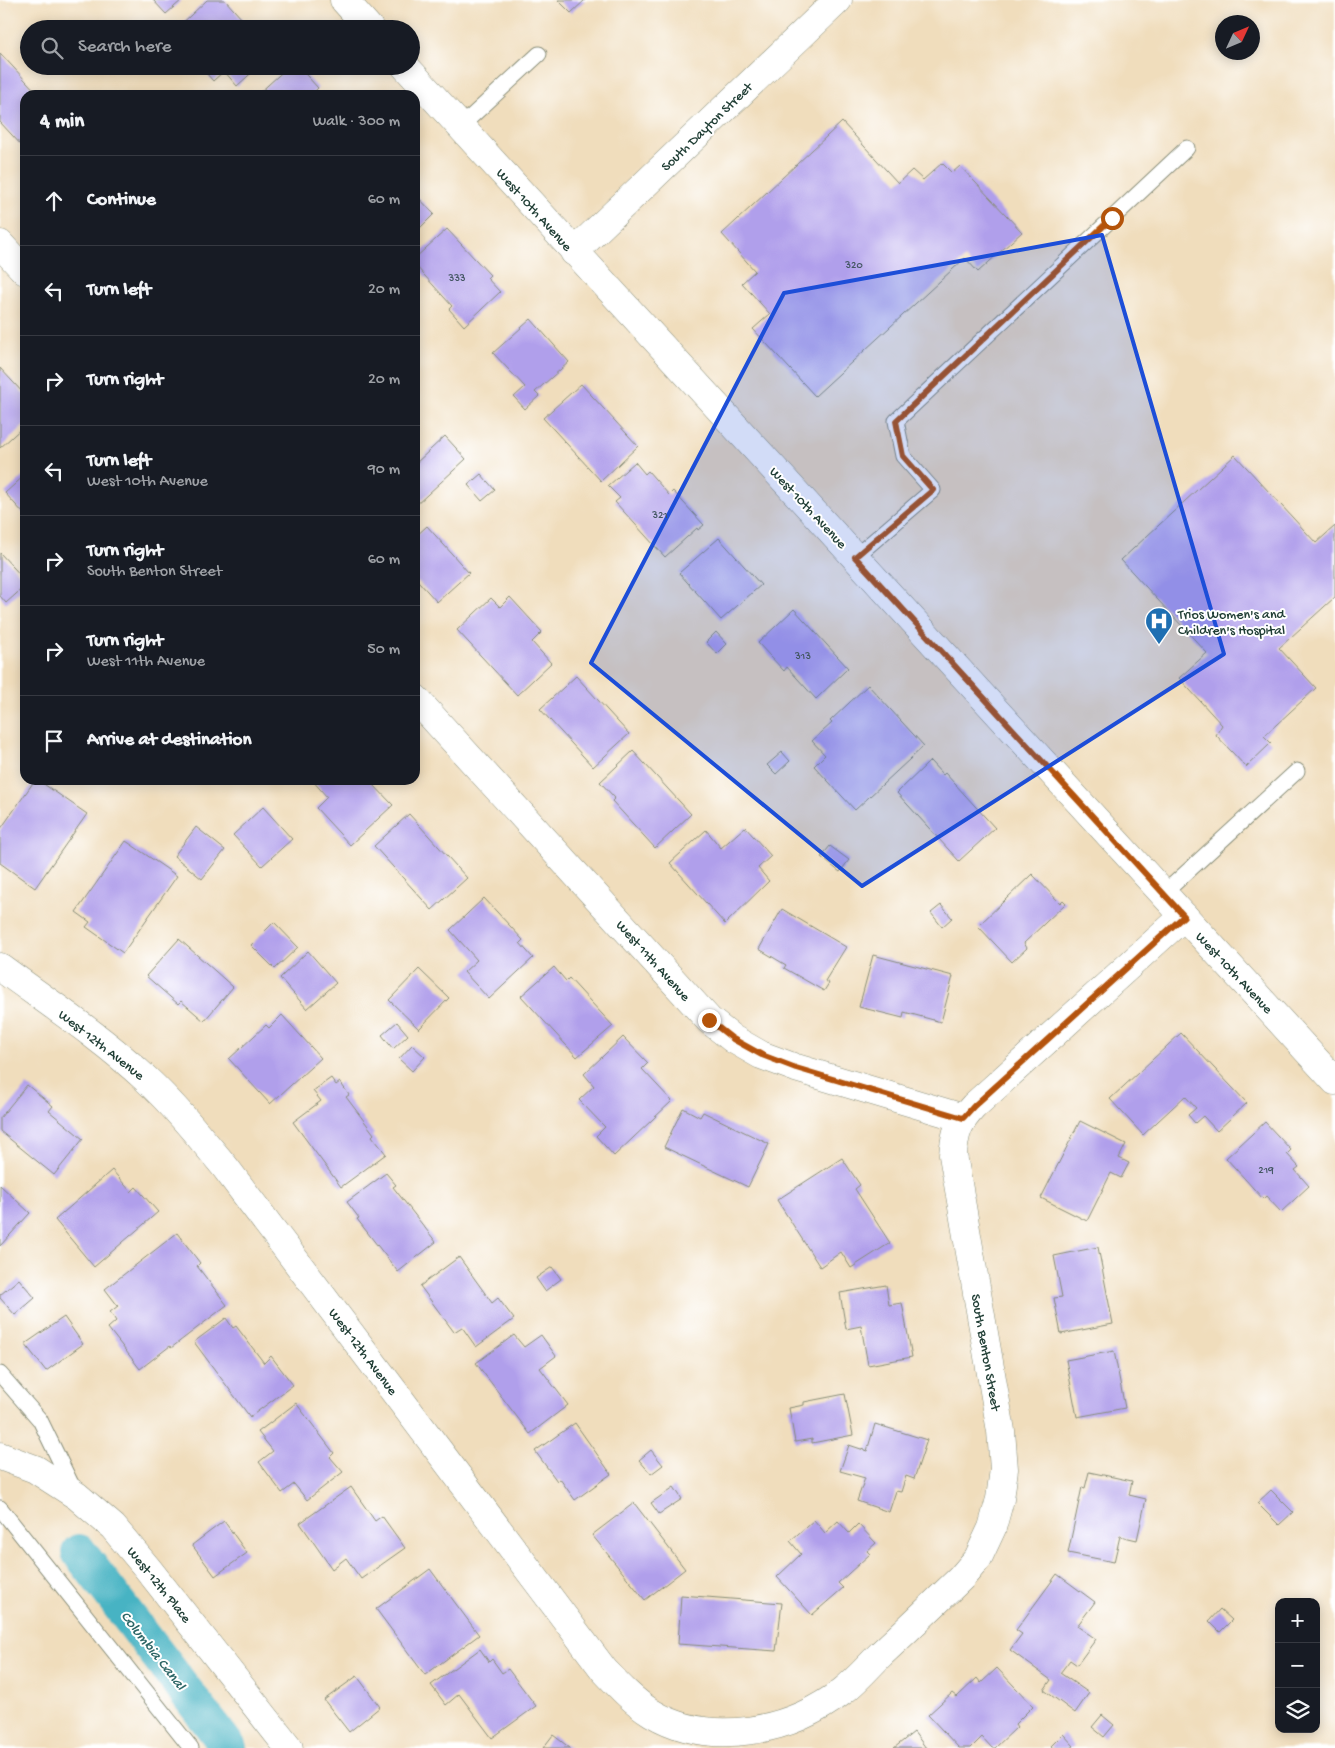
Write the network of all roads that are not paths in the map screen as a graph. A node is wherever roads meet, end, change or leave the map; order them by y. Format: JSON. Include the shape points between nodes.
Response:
{"nodes":[{"id":1,"x":344,"y":0,"type":"edge"},
{"id":2,"x":838,"y":0,"type":"edge"},
{"id":3,"x":362,"y":20,"type":"edge"},
{"id":4,"x":539,"y":54,"type":"dead end"},
{"id":5,"x":412,"y":75,"type":"edge"},
{"id":6,"x":460,"y":126,"type":"junction"},
{"id":7,"x":1187,"y":148,"type":"dead end"},
{"id":8,"x":0,"y":244,"type":"edge"},
{"id":9,"x":574,"y":252,"type":"junction"},
{"id":10,"x":20,"y":266,"type":"edge"},
{"id":11,"x":855,"y":557,"type":"junction"},
{"id":12,"x":420,"y":703,"type":"edge"},
{"id":13,"x":1297,"y":771,"type":"dead end"},
{"id":14,"x":1163,"y":894,"type":"junction"},
{"id":15,"x":1184,"y":916,"type":"junction"},
{"id":16,"x":0,"y":968,"type":"edge"},
{"id":17,"x":1335,"y":1081,"type":"edge"},
{"id":18,"x":963,"y":1118,"type":"junction"},
{"id":19,"x":0,"y":1374,"type":"edge"},
{"id":20,"x":0,"y":1456,"type":"edge"},
{"id":21,"x":77,"y":1496,"type":"junction"},
{"id":22,"x":0,"y":1508,"type":"edge"},
{"id":23,"x":716,"y":1734,"type":"joint"},
{"id":24,"x":190,"y":1748,"type":"edge"},
{"id":25,"x":289,"y":1748,"type":"edge"}],
"edges":[{"from":1,"to":3,"type":"street"},
{"from":2,"to":9,"type":"street","name":"South Dayton Street"},
{"from":4,"to":6,"type":"lane"},
{"from":5,"to":6,"type":"street","name":"West 10th Avenue"},
{"from":6,"to":9,"type":"street","name":"West 10th Avenue"},
{"from":7,"to":11,"type":"lane","via":[[896,421],[903,456],[933,490]]},
{"from":8,"to":10,"type":"street"},
{"from":9,"to":11,"type":"street","name":"West 10th Avenue"},
{"from":11,"to":14,"type":"street","name":"West 10th Avenue"},
{"from":12,"to":18,"type":"street","name":"West 11th Avenue","via":[[709,1020],[733,1039],[796,1068]]},
{"from":13,"to":14,"type":"lane"},
{"from":14,"to":15,"type":"street","name":"West 10th Avenue"},
{"from":15,"to":17,"type":"street","name":"West 10th Avenue"},
{"from":15,"to":18,"type":"street","name":"South Benton Street"},
{"from":16,"to":23,"type":"street","name":"West 12th Avenue","via":[[101,1040],[187,1121],[604,1670],[627,1695],[653,1714],[683,1728]]},
{"from":18,"to":23,"type":"street","name":"South Benton Street","via":[[954,1139],[953,1155],[1004,1460],[1000,1500],[992,1528],[978,1558],[961,1578],[844,1690],[816,1710],[786,1724],[754,1732]]},
{"from":19,"to":21,"type":"lane","via":[[40,1420]]},
{"from":20,"to":21,"type":"street","name":"West 12th Place","via":[[35,1469]]},
{"from":21,"to":25,"type":"street","name":"West 12th Place","via":[[112,1527],[142,1562]]},
{"from":22,"to":24,"type":"lane"}]}
